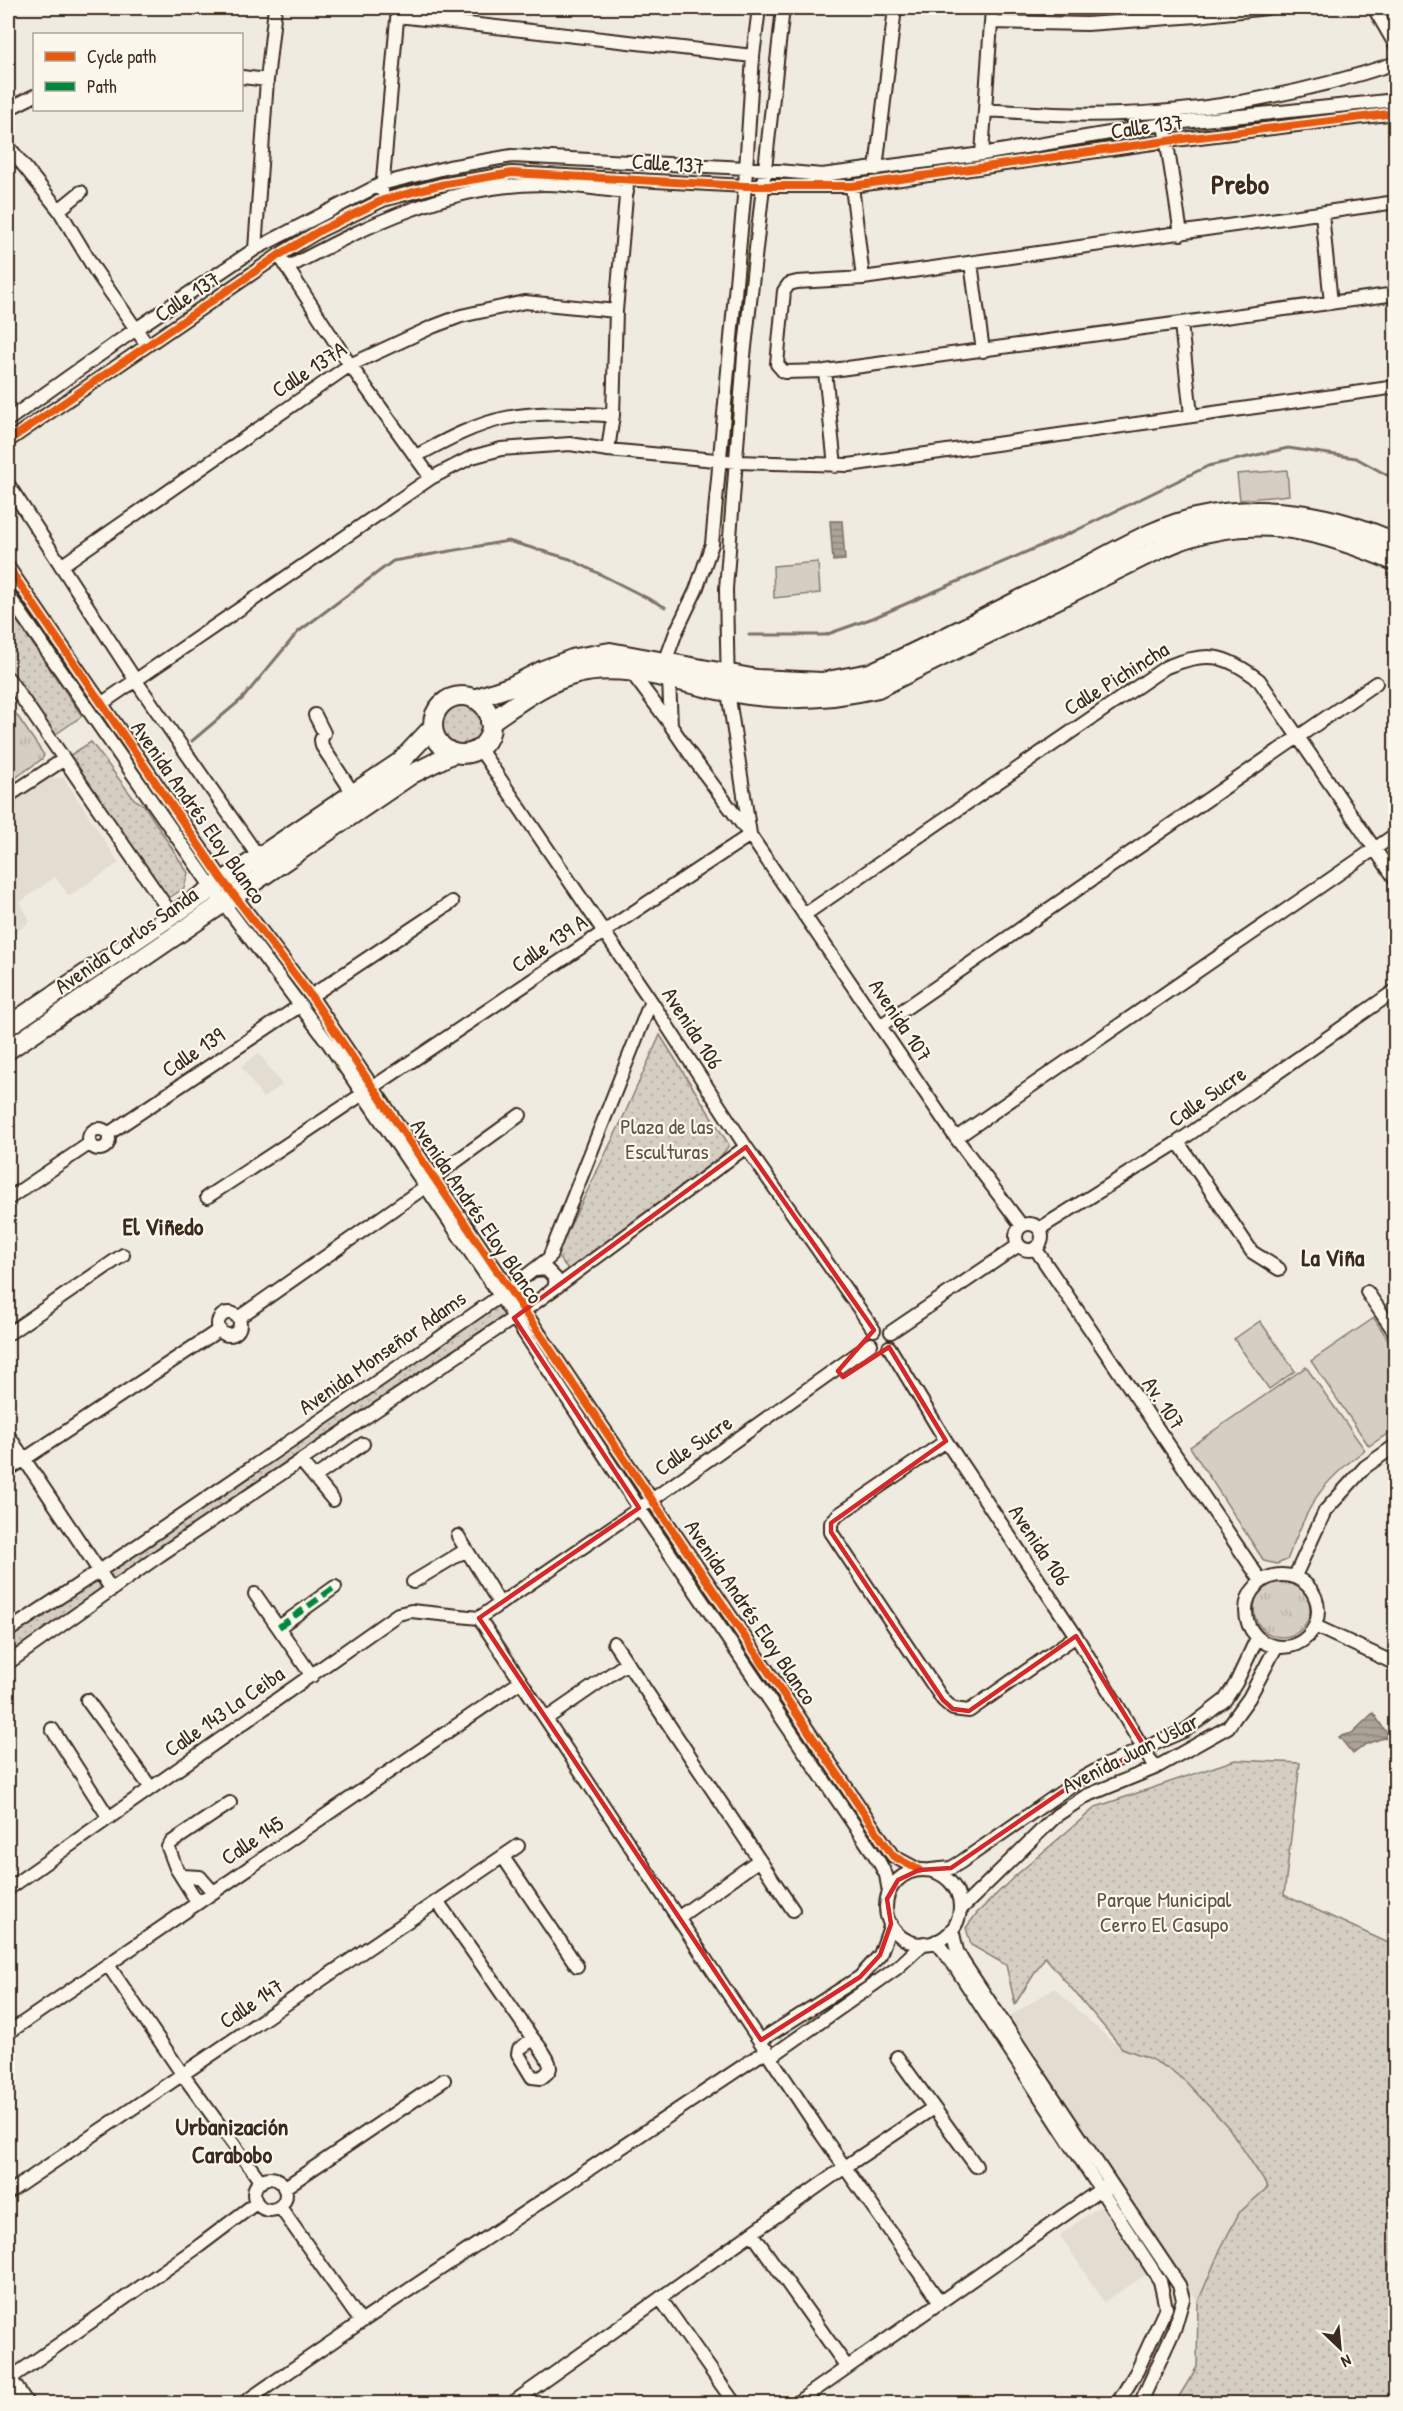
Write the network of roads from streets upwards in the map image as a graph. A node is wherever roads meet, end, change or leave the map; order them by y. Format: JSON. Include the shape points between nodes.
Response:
{"nodes":[{"id":1,"x":275,"y":8,"type":"edge"},
{"id":2,"x":759,"y":8,"type":"edge"},
{"id":3,"x":783,"y":8,"type":"edge"},
{"id":4,"x":895,"y":8,"type":"edge"},
{"id":5,"x":992,"y":8,"type":"edge"},
{"id":6,"x":1267,"y":8,"type":"edge"},
{"id":7,"x":1374,"y":8,"type":"edge"},
{"id":8,"x":398,"y":12,"type":"edge"},
{"id":9,"x":991,"y":22,"type":"junction"},
{"id":10,"x":1395,"y":46,"type":"edge"},
{"id":11,"x":753,"y":56,"type":"junction"},
{"id":12,"x":1395,"y":63,"type":"edge"},
{"id":13,"x":243,"y":77,"type":"edge"},
{"id":14,"x":267,"y":80,"type":"junction"},
{"id":15,"x":33,"y":96,"type":"edge"},
{"id":16,"x":1395,"y":100,"type":"edge"},
{"id":17,"x":8,"y":109,"type":"edge"},
{"id":18,"x":985,"y":110,"type":"junction"},
{"id":19,"x":1395,"y":113,"type":"edge"},
{"id":20,"x":1164,"y":124,"type":"junction"},
{"id":21,"x":1167,"y":141,"type":"junction"},
{"id":22,"x":8,"y":146,"type":"edge"},
{"id":23,"x":982,"y":154,"type":"junction"},
{"id":24,"x":746,"y":168,"type":"junction"},
{"id":25,"x":765,"y":169,"type":"junction"},
{"id":26,"x":876,"y":169,"type":"junction"},
{"id":27,"x":627,"y":178,"type":"junction"},
{"id":28,"x":381,"y":184,"type":"junction"},
{"id":29,"x":745,"y":186,"type":"junction"},
{"id":30,"x":852,"y":186,"type":"junction"},
{"id":31,"x":764,"y":187,"type":"junction"},
{"id":32,"x":81,"y":192,"type":"dead end"},
{"id":33,"x":627,"y":192,"type":"junction"},
{"id":34,"x":383,"y":200,"type":"junction"},
{"id":35,"x":1395,"y":202,"type":"edge"},
{"id":36,"x":59,"y":210,"type":"junction"},
{"id":37,"x":1322,"y":214,"type":"junction"},
{"id":38,"x":1181,"y":234,"type":"junction"},
{"id":39,"x":255,"y":249,"type":"junction"},
{"id":40,"x":279,"y":255,"type":"junction"},
{"id":41,"x":971,"y":262,"type":"junction"},
{"id":42,"x":287,"y":268,"type":"junction"},
{"id":43,"x":863,"y":278,"type":"junction"},
{"id":44,"x":1395,"y":294,"type":"edge"},
{"id":45,"x":1331,"y":303,"type":"junction"},
{"id":46,"x":616,"y":311,"type":"junction"},
{"id":47,"x":1181,"y":324,"type":"junction"},
{"id":48,"x":136,"y":329,"type":"junction"},
{"id":49,"x":147,"y":345,"type":"junction"},
{"id":50,"x":983,"y":351,"type":"junction"},
{"id":51,"x":350,"y":364,"type":"junction"},
{"id":52,"x":825,"y":371,"type":"junction"},
{"id":53,"x":1395,"y":387,"type":"edge"},
{"id":54,"x":613,"y":415,"type":"junction"},
{"id":55,"x":1191,"y":415,"type":"junction"},
{"id":56,"x":8,"y":420,"type":"edge"},
{"id":57,"x":8,"y":441,"type":"edge"},
{"id":58,"x":608,"y":450,"type":"junction"},
{"id":59,"x":416,"y":456,"type":"junction"},
{"id":60,"x":720,"y":460,"type":"junction"},
{"id":61,"x":737,"y":462,"type":"junction"},
{"id":62,"x":835,"y":466,"type":"junction"},
{"id":63,"x":431,"y":478,"type":"junction"},
{"id":64,"x":8,"y":484,"type":"edge"},
{"id":65,"x":1384,"y":544,"type":"edge"},
{"id":66,"x":1395,"y":561,"type":"edge"},
{"id":67,"x":61,"y":566,"type":"junction"},
{"id":68,"x":8,"y":567,"type":"edge"},
{"id":69,"x":8,"y":595,"type":"edge"},
{"id":70,"x":915,"y":661,"type":"junction"},
{"id":71,"x":667,"y":671,"type":"junction"},
{"id":72,"x":632,"y":672,"type":"junction"},
{"id":73,"x":728,"y":673,"type":"junction"},
{"id":74,"x":8,"y":678,"type":"edge"},
{"id":75,"x":135,"y":681,"type":"junction"},
{"id":76,"x":1376,"y":683,"type":"dead end"},
{"id":77,"x":728,"y":692,"type":"junction"},
{"id":78,"x":474,"y":699,"type":"junction"},
{"id":79,"x":102,"y":704,"type":"junction"},
{"id":80,"x":315,"y":715,"type":"dead end"},
{"id":81,"x":490,"y":722,"type":"junction"},
{"id":82,"x":671,"y":726,"type":"junction"},
{"id":83,"x":433,"y":727,"type":"junction"},
{"id":84,"x":1298,"y":738,"type":"junction"},
{"id":85,"x":479,"y":748,"type":"junction"},
{"id":86,"x":454,"y":753,"type":"junction"},
{"id":87,"x":63,"y":760,"type":"junction"},
{"id":88,"x":353,"y":793,"type":"junction"},
{"id":89,"x":8,"y":796,"type":"edge"},
{"id":90,"x":1395,"y":834,"type":"edge"},
{"id":91,"x":750,"y":835,"type":"junction"},
{"id":92,"x":1374,"y":849,"type":"junction"},
{"id":93,"x":258,"y":856,"type":"junction"},
{"id":94,"x":1395,"y":880,"type":"edge"},
{"id":95,"x":224,"y":892,"type":"junction"},
{"id":96,"x":452,"y":902,"type":"dead end"},
{"id":97,"x":172,"y":915,"type":"junction"},
{"id":98,"x":804,"y":915,"type":"junction"},
{"id":99,"x":603,"y":931,"type":"junction"},
{"id":100,"x":1395,"y":990,"type":"edge"},
{"id":101,"x":311,"y":996,"type":"junction"},
{"id":102,"x":651,"y":1000,"type":"junction"},
{"id":103,"x":301,"y":1005,"type":"junction"},
{"id":104,"x":8,"y":1026,"type":"edge"},
{"id":105,"x":880,"y":1026,"type":"junction"},
{"id":106,"x":8,"y":1050,"type":"edge"},
{"id":107,"x":368,"y":1092,"type":"junction"},
{"id":108,"x":520,"y":1115,"type":"dead end"},
{"id":109,"x":956,"y":1138,"type":"junction"},
{"id":110,"x":1178,"y":1142,"type":"junction"},
{"id":111,"x":746,"y":1147,"type":"junction"},
{"id":112,"x":429,"y":1182,"type":"junction"},
{"id":113,"x":207,"y":1197,"type":"dead end"},
{"id":114,"x":8,"y":1200,"type":"edge"},
{"id":115,"x":1022,"y":1226,"type":"junction"},
{"id":116,"x":1039,"y":1229,"type":"junction"},
{"id":117,"x":1019,"y":1245,"type":"junction"},
{"id":118,"x":1035,"y":1248,"type":"junction"},
{"id":119,"x":123,"y":1255,"type":"dead end"},
{"id":120,"x":1279,"y":1269,"type":"dead end"},
{"id":121,"x":535,"y":1270,"type":"junction"},
{"id":122,"x":554,"y":1289,"type":"junction"},
{"id":123,"x":504,"y":1292,"type":"junction"},
{"id":124,"x":1368,"y":1292,"type":"dead end"},
{"id":125,"x":519,"y":1314,"type":"junction"},
{"id":126,"x":874,"y":1330,"type":"junction"},
{"id":127,"x":891,"y":1332,"type":"junction"},
{"id":128,"x":1395,"y":1334,"type":"edge"},
{"id":129,"x":8,"y":1335,"type":"edge"},
{"id":130,"x":871,"y":1344,"type":"junction"},
{"id":131,"x":889,"y":1347,"type":"junction"},
{"id":132,"x":8,"y":1435,"type":"edge"},
{"id":133,"x":946,"y":1441,"type":"junction"},
{"id":134,"x":363,"y":1443,"type":"dead end"},
{"id":135,"x":1395,"y":1445,"type":"edge"},
{"id":136,"x":24,"y":1459,"type":"junction"},
{"id":137,"x":301,"y":1461,"type":"junction"},
{"id":138,"x":8,"y":1470,"type":"edge"},
{"id":139,"x":315,"y":1477,"type":"junction"},
{"id":140,"x":653,"y":1499,"type":"junction"},
{"id":141,"x":333,"y":1500,"type":"dead end"},
{"id":142,"x":639,"y":1508,"type":"junction"},
{"id":143,"x":458,"y":1536,"type":"dead end"},
{"id":144,"x":466,"y":1550,"type":"junction"},
{"id":145,"x":98,"y":1571,"type":"junction"},
{"id":146,"x":1295,"y":1576,"type":"junction"},
{"id":147,"x":1261,"y":1581,"type":"junction"},
{"id":148,"x":413,"y":1582,"type":"dead end"},
{"id":149,"x":335,"y":1587,"type":"dead end"},
{"id":150,"x":112,"y":1590,"type":"junction"},
{"id":151,"x":255,"y":1594,"type":"dead end"},
{"id":152,"x":500,"y":1604,"type":"junction"},
{"id":153,"x":479,"y":1618,"type":"junction"},
{"id":154,"x":1315,"y":1626,"type":"junction"},
{"id":155,"x":279,"y":1627,"type":"junction"},
{"id":156,"x":8,"y":1631,"type":"edge"},
{"id":157,"x":1076,"y":1636,"type":"junction"},
{"id":158,"x":1257,"y":1638,"type":"junction"},
{"id":159,"x":614,"y":1643,"type":"dead end"},
{"id":160,"x":1276,"y":1647,"type":"junction"},
{"id":161,"x":8,"y":1663,"type":"edge"},
{"id":162,"x":627,"y":1663,"type":"junction"},
{"id":163,"x":1395,"y":1665,"type":"edge"},
{"id":164,"x":312,"y":1676,"type":"junction"},
{"id":165,"x":520,"y":1682,"type":"junction"},
{"id":166,"x":87,"y":1700,"type":"dead end"},
{"id":167,"x":546,"y":1719,"type":"junction"},
{"id":168,"x":51,"y":1729,"type":"dead end"},
{"id":169,"x":1146,"y":1749,"type":"junction"},
{"id":170,"x":1155,"y":1768,"type":"junction"},
{"id":171,"x":151,"y":1788,"type":"junction"},
{"id":172,"x":230,"y":1803,"type":"dead end"},
{"id":173,"x":109,"y":1818,"type":"junction"},
{"id":174,"x":518,"y":1846,"type":"dead end"},
{"id":175,"x":502,"y":1857,"type":"junction"},
{"id":176,"x":759,"y":1860,"type":"junction"},
{"id":177,"x":925,"y":1870,"type":"junction"},
{"id":178,"x":182,"y":1876,"type":"junction"},
{"id":179,"x":8,"y":1889,"type":"edge"},
{"id":180,"x":213,"y":1892,"type":"junction"},
{"id":181,"x":889,"y":1892,"type":"junction"},
{"id":182,"x":437,"y":1901,"type":"junction"},
{"id":183,"x":198,"y":1903,"type":"junction"},
{"id":184,"x":793,"y":1910,"type":"dead end"},
{"id":185,"x":960,"y":1910,"type":"junction"},
{"id":186,"x":679,"y":1917,"type":"junction"},
{"id":187,"x":891,"y":1924,"type":"junction"},
{"id":188,"x":952,"y":1929,"type":"junction"},
{"id":189,"x":930,"y":1942,"type":"junction"},
{"id":190,"x":108,"y":1965,"type":"junction"},
{"id":191,"x":577,"y":1966,"type":"dead end"},
{"id":192,"x":8,"y":2033,"type":"edge"},
{"id":193,"x":533,"y":2039,"type":"dead end"},
{"id":194,"x":767,"y":2049,"type":"junction"},
{"id":195,"x":897,"y":2057,"type":"dead end"},
{"id":196,"x":183,"y":2075,"type":"junction"},
{"id":197,"x":444,"y":2080,"type":"dead end"},
{"id":198,"x":933,"y":2108,"type":"junction"},
{"id":199,"x":976,"y":2166,"type":"dead end"},
{"id":200,"x":845,"y":2167,"type":"junction"},
{"id":201,"x":261,"y":2182,"type":"junction"},
{"id":202,"x":1106,"y":2186,"type":"junction"},
{"id":203,"x":284,"y":2188,"type":"junction"},
{"id":204,"x":8,"y":2193,"type":"edge"},
{"id":205,"x":256,"y":2203,"type":"junction"},
{"id":206,"x":280,"y":2207,"type":"junction"},
{"id":207,"x":752,"y":2233,"type":"junction"},
{"id":208,"x":660,"y":2298,"type":"junction"},
{"id":209,"x":940,"y":2302,"type":"junction"},
{"id":210,"x":361,"y":2322,"type":"junction"},
{"id":211,"x":847,"y":2367,"type":"junction"},
{"id":212,"x":8,"y":2380,"type":"edge"},
{"id":213,"x":24,"y":2403,"type":"edge"},
{"id":214,"x":242,"y":2403,"type":"edge"},
{"id":215,"x":511,"y":2403,"type":"edge"},
{"id":216,"x":735,"y":2403,"type":"edge"},
{"id":217,"x":795,"y":2403,"type":"edge"},
{"id":218,"x":1117,"y":2403,"type":"edge"},
{"id":219,"x":1140,"y":2403,"type":"edge"}],
"edges":[{"from":1,"to":14,"type":"street"},
{"from":2,"to":11,"type":"street"},
{"from":3,"to":25,"type":"street"},
{"from":4,"to":26,"type":"street"},
{"from":5,"to":9,"type":"street"},
{"from":6,"to":9,"type":"street","via":[[1087,24]]},
{"from":7,"to":10,"type":"street"},
{"from":8,"to":11,"type":"street"},
{"from":8,"to":28,"type":"street"},
{"from":9,"to":18,"type":"street"},
{"from":11,"to":24,"type":"street"},
{"from":12,"to":18,"type":"street","via":[[1290,92],[1204,107],[1123,114]]},
{"from":13,"to":14,"type":"street"},
{"from":14,"to":39,"type":"street"},
{"from":15,"to":17,"type":"street"},
{"from":16,"to":20,"type":"street"},
{"from":18,"to":23,"type":"street"},
{"from":19,"to":21,"type":"street","name":"Calle 137"},
{"from":20,"to":21,"type":"street"},
{"from":20,"to":23,"type":"street"},
{"from":21,"to":30,"type":"street","name":"Calle 137"},
{"from":21,"to":38,"type":"street"},
{"from":22,"to":36,"type":"street"},
{"from":23,"to":26,"type":"street"},
{"from":24,"to":25,"type":"street"},
{"from":24,"to":28,"type":"street","via":[[512,156]]},
{"from":24,"to":29,"type":"street"},
{"from":25,"to":26,"type":"street","via":[[822,175]]},
{"from":25,"to":31,"type":"street"},
{"from":27,"to":29,"type":"street","name":"Calle 137"},
{"from":27,"to":33,"type":"street","name":"Calle 137"},
{"from":27,"to":34,"type":"street","name":"Calle 137","via":[[512,173],[440,185]]},
{"from":28,"to":34,"type":"street"},
{"from":28,"to":39,"type":"street"},
{"from":29,"to":31,"type":"street","name":"Calle 137"},
{"from":29,"to":60,"type":"street"},
{"from":30,"to":31,"type":"street","name":"Calle 137"},
{"from":30,"to":43,"type":"street"},
{"from":31,"to":61,"type":"street","via":[[744,356]]},
{"from":32,"to":36,"type":"street"},
{"from":33,"to":42,"type":"street","via":[[546,184],[492,187],[427,202],[359,229]]},
{"from":33,"to":46,"type":"street","name":"Calle 137"},
{"from":34,"to":40,"type":"street","name":"Calle 137"},
{"from":35,"to":37,"type":"street"},
{"from":36,"to":48,"type":"street"},
{"from":37,"to":38,"type":"street"},
{"from":37,"to":45,"type":"street"},
{"from":38,"to":41,"type":"street"},
{"from":39,"to":48,"type":"street"},
{"from":40,"to":42,"type":"street"},
{"from":40,"to":49,"type":"street","name":"Calle 137"},
{"from":41,"to":43,"type":"street"},
{"from":41,"to":50,"type":"street"},
{"from":42,"to":51,"type":"street"},
{"from":43,"to":52,"type":"street","via":[[797,282],[784,291],[777,364],[784,372]]},
{"from":44,"to":45,"type":"street"},
{"from":45,"to":47,"type":"street"},
{"from":46,"to":51,"type":"street","name":"Calle 137A","via":[[525,302],[461,316]]},
{"from":46,"to":54,"type":"street","name":"Calle 137"},
{"from":47,"to":50,"type":"street"},
{"from":47,"to":55,"type":"street"},
{"from":48,"to":49,"type":"street"},
{"from":48,"to":56,"type":"street"},
{"from":49,"to":57,"type":"street","name":"Calle 137"},
{"from":50,"to":52,"type":"street"},
{"from":51,"to":59,"type":"street"},
{"from":51,"to":67,"type":"street","name":"Calle 137A"},
{"from":52,"to":62,"type":"street"},
{"from":53,"to":55,"type":"street"},
{"from":54,"to":58,"type":"street","name":"Calle 137"},
{"from":54,"to":59,"type":"street","via":[[504,418]]},
{"from":55,"to":62,"type":"street"},
{"from":58,"to":60,"type":"street"},
{"from":58,"to":63,"type":"street","via":[[570,444],[501,449]]},
{"from":59,"to":63,"type":"street"},
{"from":60,"to":61,"type":"street"},
{"from":60,"to":71,"type":"street","via":[[712,544],[676,632]]},
{"from":61,"to":62,"type":"street"},
{"from":61,"to":73,"type":"street","via":[[726,589]]},
{"from":63,"to":75,"type":"street"},
{"from":64,"to":67,"type":"street"},
{"from":65,"to":66,"type":"street"},
{"from":65,"to":70,"type":"street","via":[[1272,527],[1208,532],[1145,556]]},
{"from":67,"to":75,"type":"street"},
{"from":68,"to":79,"type":"street","name":"Avenida Andrés Eloy Blanco"},
{"from":69,"to":95,"type":"street","name":"Avenida Andrés Eloy Blanco"},
{"from":70,"to":73,"type":"street","via":[[822,682],[757,679]]},
{"from":70,"to":77,"type":"street","via":[[878,688],[830,698]]},
{"from":71,"to":72,"type":"street"},
{"from":71,"to":73,"type":"street"},
{"from":71,"to":77,"type":"street"},
{"from":71,"to":78,"type":"street","via":[[610,652],[575,658]]},
{"from":71,"to":82,"type":"street"},
{"from":72,"to":81,"type":"street","via":[[612,669],[578,673],[538,689]]},
{"from":72,"to":82,"type":"street","name":"Avenida 107"},
{"from":73,"to":77,"type":"street"},
{"from":74,"to":87,"type":"street"},
{"from":75,"to":79,"type":"street"},
{"from":75,"to":93,"type":"street"},
{"from":76,"to":84,"type":"street"},
{"from":77,"to":91,"type":"street"},
{"from":78,"to":81,"type":"street","via":[[483,706]]},
{"from":78,"to":83,"type":"street","via":[[461,696],[448,700],[438,709]]},
{"from":79,"to":95,"type":"street","name":"Avenida Andrés Eloy Blanco"},
{"from":80,"to":88,"type":"street","via":[[324,733],[322,746]]},
{"from":81,"to":85,"type":"street","via":[[488,737]]},
{"from":82,"to":91,"type":"street","name":"Avenida 107"},
{"from":83,"to":86,"type":"street","via":[[441,746]]},
{"from":83,"to":88,"type":"street","name":"Avenida Carlos Sanda","via":[[400,762]]},
{"from":84,"to":92,"type":"street","name":"Calle Pichincha"},
{"from":84,"to":98,"type":"street","name":"Calle Pichincha","via":[[1259,680],[1218,657],[1191,657],[1166,667]]},
{"from":84,"to":105,"type":"street"},
{"from":85,"to":86,"type":"street"},
{"from":85,"to":99,"type":"street","name":"Avenida 106"},
{"from":86,"to":95,"type":"street","name":"Avenida Carlos Sanda","via":[[422,767]]},
{"from":87,"to":89,"type":"street"},
{"from":87,"to":97,"type":"street"},
{"from":88,"to":93,"type":"street","name":"Avenida Carlos Sanda"},
{"from":90,"to":92,"type":"street"},
{"from":91,"to":98,"type":"street","name":"Avenida 107"},
{"from":91,"to":99,"type":"street","name":"Calle 139 A"},
{"from":92,"to":94,"type":"street","name":"Calle Pichincha"},
{"from":92,"to":109,"type":"street"},
{"from":93,"to":95,"type":"street","name":"Avenida Carlos Sanda"},
{"from":95,"to":97,"type":"street","name":"Avenida Carlos Sanda"},
{"from":95,"to":101,"type":"street","name":"Avenida Andrés Eloy Blanco"},
{"from":95,"to":103,"type":"street","name":"Avenida Andrés Eloy Blanco"},
{"from":95,"to":106,"type":"street","name":"Avenida Carlos Sanda"},
{"from":96,"to":101,"type":"street"},
{"from":97,"to":104,"type":"street","name":"Avenida Carlos Sanda"},
{"from":98,"to":105,"type":"street","name":"Avenida 107"},
{"from":99,"to":102,"type":"street","name":"Avenida 106"},
{"from":99,"to":107,"type":"street","name":"Calle 139 A"},
{"from":100,"to":110,"type":"street","name":"Calle Sucre"},
{"from":101,"to":107,"type":"street","name":"Avenida Andrés Eloy Blanco"},
{"from":102,"to":111,"type":"street","name":"Avenida 106"},
{"from":102,"to":121,"type":"street","name":"Avenida Monseñor Adams","via":[[549,1258]]},
{"from":103,"to":107,"type":"street","name":"Avenida Andrés Eloy Blanco"},
{"from":103,"to":114,"type":"street","name":"Calle 139","via":[[108,1134],[103,1129],[93,1130],[88,1136],[90,1144]]},
{"from":105,"to":109,"type":"street","name":"Avenida 107"},
{"from":107,"to":112,"type":"street","name":"Avenida Andrés Eloy Blanco"},
{"from":107,"to":113,"type":"street","name":"Calle 139 A"},
{"from":108,"to":112,"type":"street"},
{"from":109,"to":115,"type":"street","name":"Avenida 107"},
{"from":110,"to":116,"type":"street","name":"Calle Sucre"},
{"from":110,"to":120,"type":"street","via":[[1252,1252]]},
{"from":111,"to":122,"type":"street","name":"Avenida Monseñor Adams"},
{"from":111,"to":126,"type":"street","name":"Avenida 106"},
{"from":112,"to":123,"type":"street","name":"Avenida Andrés Eloy Blanco"},
{"from":112,"to":136,"type":"street","via":[[238,1318],[233,1313],[223,1315],[218,1320],[219,1330]]},
{"from":115,"to":116,"type":"street","via":[[1031,1224]]},
{"from":115,"to":117,"type":"street","via":[[1016,1237]]},
{"from":116,"to":118,"type":"street","via":[[1041,1241]]},
{"from":117,"to":118,"type":"street"},
{"from":117,"to":127,"type":"street"},
{"from":118,"to":147,"type":"street","name":"Av. 107"},
{"from":119,"to":129,"type":"street"},
{"from":121,"to":122,"type":"street","via":[[551,1272],[556,1279]]},
{"from":121,"to":123,"type":"street","name":"Avenida Monseñor Adams"},
{"from":122,"to":125,"type":"street","name":"Avenida Monseñor Adams"},
{"from":123,"to":125,"type":"street","name":"Avenida Andrés Eloy Blanco"},
{"from":123,"to":145,"type":"street","name":"Avenida Monseñor Adams"},
{"from":124,"to":128,"type":"street"},
{"from":125,"to":137,"type":"street","name":"Avenida Monseñor Adams"},
{"from":125,"to":140,"type":"street","name":"Avenida Andrés Eloy Blanco"},
{"from":125,"to":142,"type":"street","name":"Avenida Andrés Eloy Blanco"},
{"from":126,"to":127,"type":"street","via":[[884,1327]]},
{"from":126,"to":130,"type":"street"},
{"from":127,"to":131,"type":"street"},
{"from":130,"to":131,"type":"street","via":[[877,1349]]},
{"from":130,"to":140,"type":"street","name":"Calle Sucre"},
{"from":131,"to":133,"type":"street","name":"Avenida 106"},
{"from":132,"to":136,"type":"street"},
{"from":133,"to":157,"type":"street","name":"Avenida 106"},
{"from":133,"to":157,"type":"street","via":[[831,1523],[831,1532],[943,1700],[953,1709],[969,1711]]},
{"from":134,"to":139,"type":"street"},
{"from":135,"to":146,"type":"street","via":[[1365,1467],[1325,1511]]},
{"from":136,"to":138,"type":"street"},
{"from":136,"to":145,"type":"street"},
{"from":137,"to":139,"type":"street"},
{"from":137,"to":150,"type":"street","name":"Avenida Monseñor Adams"},
{"from":139,"to":141,"type":"street"},
{"from":140,"to":142,"type":"street","name":"Calle Sucre"},
{"from":140,"to":177,"type":"street","name":"Avenida Andrés Eloy Blanco","via":[[893,1856]]},
{"from":142,"to":152,"type":"street","name":"Calle Sucre"},
{"from":142,"to":181,"type":"street","name":"Avenida Andrés Eloy Blanco","via":[[872,1851],[886,1875]]},
{"from":143,"to":144,"type":"street"},
{"from":144,"to":148,"type":"street"},
{"from":144,"to":152,"type":"street"},
{"from":145,"to":150,"type":"street"},
{"from":145,"to":156,"type":"street","name":"Avenida Monseñor Adams"},
{"from":146,"to":147,"type":"street","via":[[1275,1575]]},
{"from":146,"to":154,"type":"street","via":[[1316,1597]]},
{"from":147,"to":158,"type":"street","via":[[1245,1605],[1245,1617]]},
{"from":149,"to":155,"type":"street"},
{"from":150,"to":161,"type":"street","name":"Avenida Monseñor Adams"},
{"from":151,"to":155,"type":"street"},
{"from":152,"to":153,"type":"street","name":"Calle Sucre"},
{"from":153,"to":164,"type":"street","name":"Calle 143 La Ceiba","via":[[411,1611],[398,1614]]},
{"from":153,"to":165,"type":"street"},
{"from":154,"to":160,"type":"street","via":[[1299,1643]]},
{"from":154,"to":163,"type":"street"},
{"from":155,"to":164,"type":"street"},
{"from":157,"to":169,"type":"street","name":"Avenida 106"},
{"from":158,"to":160,"type":"street"},
{"from":158,"to":169,"type":"street","name":"Avenida Juan Uslar","via":[[1225,1700],[1186,1730]]},
{"from":159,"to":162,"type":"street"},
{"from":160,"to":170,"type":"street","name":"Avenida Juan Uslar","via":[[1250,1698],[1228,1727]]},
{"from":162,"to":167,"type":"street"},
{"from":162,"to":176,"type":"street"},
{"from":164,"to":171,"type":"street","name":"Calle 143 La Ceiba"},
{"from":165,"to":167,"type":"street"},
{"from":165,"to":180,"type":"street","name":"Calle 145"},
{"from":166,"to":171,"type":"street"},
{"from":167,"to":186,"type":"street"},
{"from":168,"to":173,"type":"street"},
{"from":169,"to":170,"type":"street","name":"Avenida 106"},
{"from":169,"to":177,"type":"street","name":"Avenida Juan Uslar","via":[[1072,1784],[951,1868]]},
{"from":170,"to":185,"type":"street","name":"Avenida Juan Uslar","via":[[1086,1796],[1057,1815]]},
{"from":171,"to":173,"type":"street","name":"Calle 143 La Ceiba"},
{"from":172,"to":178,"type":"street","via":[[169,1845],[170,1856]]},
{"from":173,"to":179,"type":"street","name":"Calle 143 La Ceiba"},
{"from":174,"to":175,"type":"street","name":"Calle 147"},
{"from":175,"to":182,"type":"street","name":"Calle 147"},
{"from":175,"to":191,"type":"street"},
{"from":176,"to":184,"type":"street"},
{"from":176,"to":186,"type":"street"},
{"from":177,"to":181,"type":"street","via":[[898,1880]]},
{"from":177,"to":185,"type":"street","via":[[943,1875],[953,1884]]},
{"from":178,"to":180,"type":"street","via":[[200,1877]]},
{"from":178,"to":183,"type":"street"},
{"from":180,"to":183,"type":"street","name":"Calle 145"},
{"from":181,"to":187,"type":"street","via":[[887,1912]]},
{"from":182,"to":193,"type":"street"},
{"from":182,"to":196,"type":"street","name":"Calle 147"},
{"from":183,"to":190,"type":"street","name":"Calle 145"},
{"from":185,"to":188,"type":"street"},
{"from":186,"to":194,"type":"street"},
{"from":187,"to":189,"type":"street","via":[[905,1939]]},
{"from":187,"to":194,"type":"street","via":[[880,1955],[860,1977]]},
{"from":188,"to":189,"type":"street"},
{"from":188,"to":202,"type":"street","via":[[963,1962]]},
{"from":189,"to":194,"type":"street","via":[[897,1968]]},
{"from":189,"to":202,"type":"street","via":[[954,1965]]},
{"from":190,"to":192,"type":"street","name":"Calle 145"},
{"from":190,"to":196,"type":"street"},
{"from":194,"to":200,"type":"street"},
{"from":194,"to":210,"type":"street"},
{"from":195,"to":198,"type":"street"},
{"from":196,"to":201,"type":"street"},
{"from":196,"to":204,"type":"street","name":"Calle 147"},
{"from":197,"to":203,"type":"street"},
{"from":198,"to":199,"type":"street"},
{"from":198,"to":200,"type":"street"},
{"from":200,"to":207,"type":"street"},
{"from":200,"to":209,"type":"street"},
{"from":201,"to":203,"type":"street","via":[[274,2179]]},
{"from":201,"to":205,"type":"street","via":[[255,2190]]},
{"from":202,"to":209,"type":"street"},
{"from":202,"to":218,"type":"street","via":[[1160,2281],[1166,2308],[1137,2371]]},
{"from":202,"to":219,"type":"street","via":[[1179,2285],[1184,2299]]},
{"from":203,"to":206,"type":"street","via":[[285,2200]]},
{"from":205,"to":206,"type":"street","via":[[267,2210]]},
{"from":205,"to":212,"type":"street"},
{"from":206,"to":210,"type":"street"},
{"from":207,"to":208,"type":"street"},
{"from":207,"to":211,"type":"street"},
{"from":208,"to":215,"type":"street"},
{"from":208,"to":216,"type":"street"},
{"from":209,"to":211,"type":"street"},
{"from":210,"to":214,"type":"street"},
{"from":211,"to":217,"type":"street"},
{"from":212,"to":213,"type":"street"}]}
